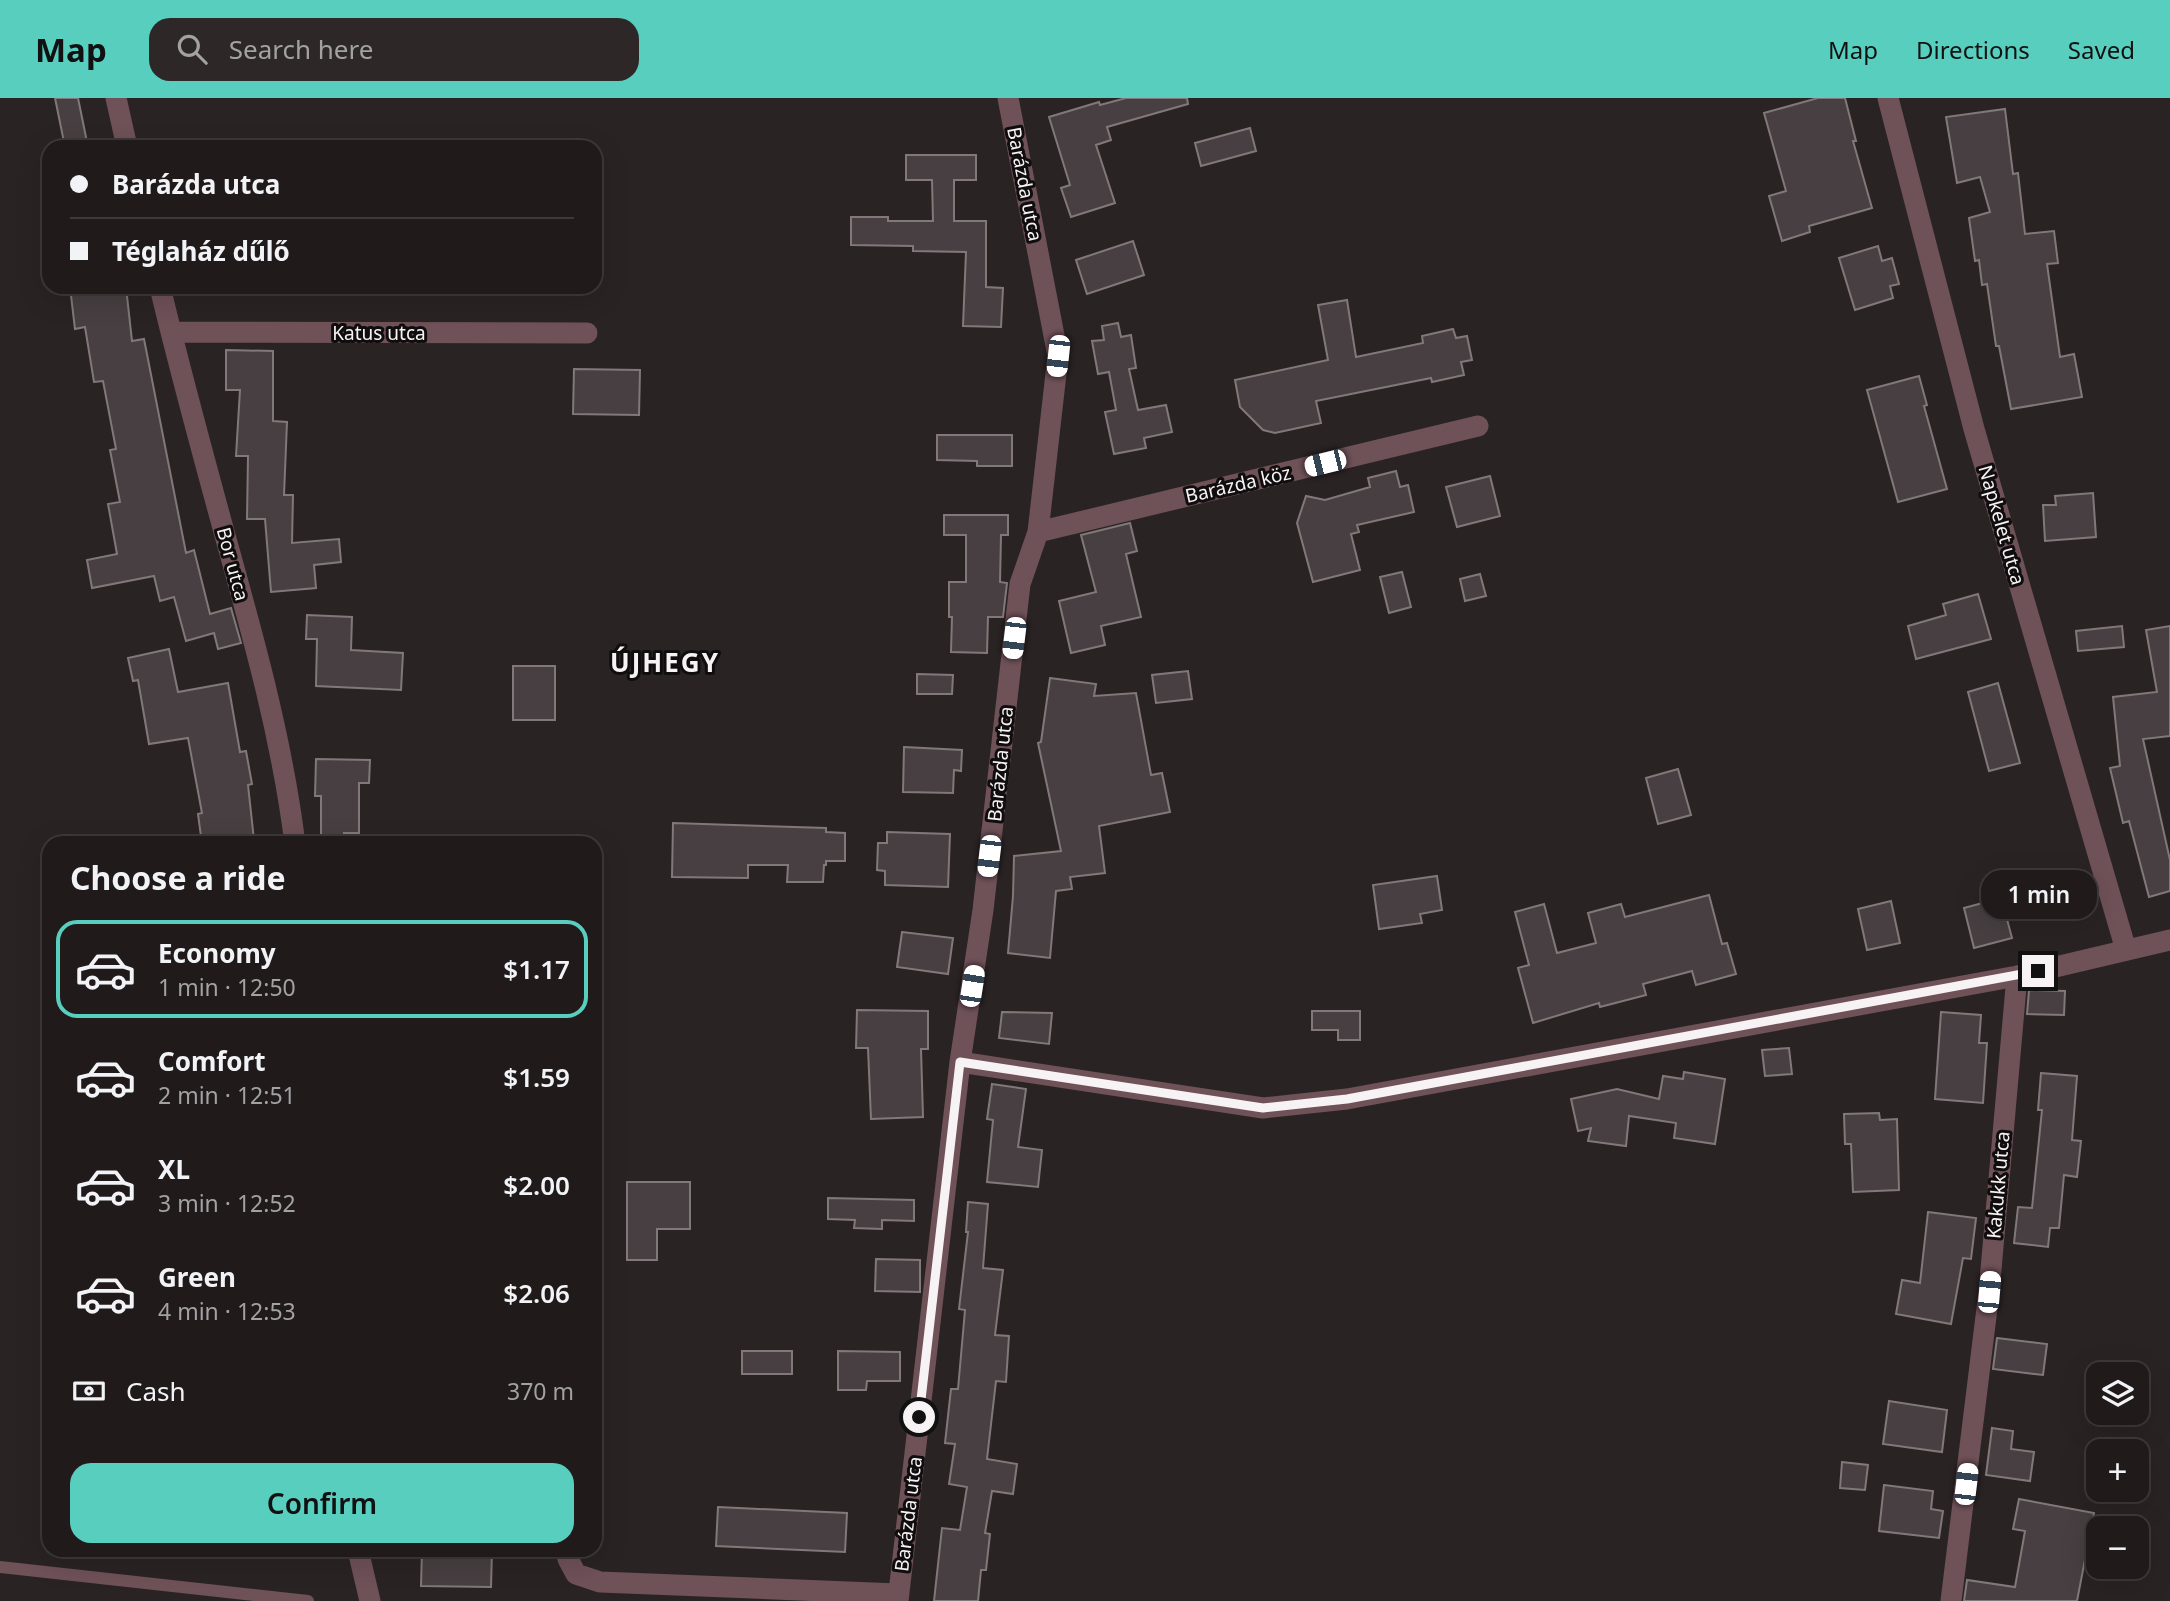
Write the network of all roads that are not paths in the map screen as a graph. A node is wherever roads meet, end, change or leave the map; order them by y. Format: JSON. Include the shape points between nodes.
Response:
{"nodes":[{"id":1,"x":116,"y":98,"type":"edge"},
{"id":2,"x":1008,"y":98,"type":"edge"},
{"id":3,"x":1888,"y":98,"type":"edge"},
{"id":4,"x":125,"y":140,"type":"edge"},
{"id":5,"x":162,"y":294,"type":"edge"},
{"id":6,"x":171,"y":332,"type":"junction"},
{"id":7,"x":587,"y":333,"type":"dead end"},
{"id":8,"x":1478,"y":426,"type":"dead end"},
{"id":9,"x":1038,"y":531,"type":"junction"},
{"id":10,"x":294,"y":836,"type":"edge"},
{"id":11,"x":2170,"y":940,"type":"edge"},
{"id":12,"x":2126,"y":950,"type":"junction"},
{"id":13,"x":2017,"y":976,"type":"junction"},
{"id":14,"x":960,"y":1062,"type":"junction"},
{"id":15,"x":360,"y":1557,"type":"edge"},
{"id":16,"x":568,"y":1557,"type":"edge"},
{"id":17,"x":0,"y":1567,"type":"edge"},
{"id":18,"x":898,"y":1598,"type":"edge"},
{"id":19,"x":308,"y":1601,"type":"edge"},
{"id":20,"x":370,"y":1601,"type":"edge"},
{"id":21,"x":1951,"y":1601,"type":"edge"}],
"edges":[{"from":1,"to":4,"type":"street"},
{"from":2,"to":9,"type":"street","name":"Barázda utca","via":[[1058,356]]},
{"from":3,"to":12,"type":"street","name":"Napkelet utca","via":[[1974,429]]},
{"from":5,"to":6,"type":"street","name":"Bor utca"},
{"from":6,"to":7,"type":"street","name":"Katus utca"},
{"from":6,"to":10,"type":"street","name":"Bor utca","via":[[267,689]]},
{"from":8,"to":9,"type":"street","name":"Barázda köz"},
{"from":9,"to":14,"type":"street","name":"Barázda utca","via":[[1020,584],[983,910]]},
{"from":11,"to":12,"type":"street"},
{"from":12,"to":13,"type":"street"},
{"from":13,"to":14,"type":"street","via":[[1347,1099],[1263,1108]]},
{"from":13,"to":21,"type":"street","name":"Kakukk utca","via":[[1989,1292]]},
{"from":14,"to":18,"type":"street","name":"Barázda utca"},
{"from":15,"to":20,"type":"street"},
{"from":16,"to":18,"type":"street","via":[[576,1574],[600,1582]]},
{"from":17,"to":19,"type":"lane"}]}
